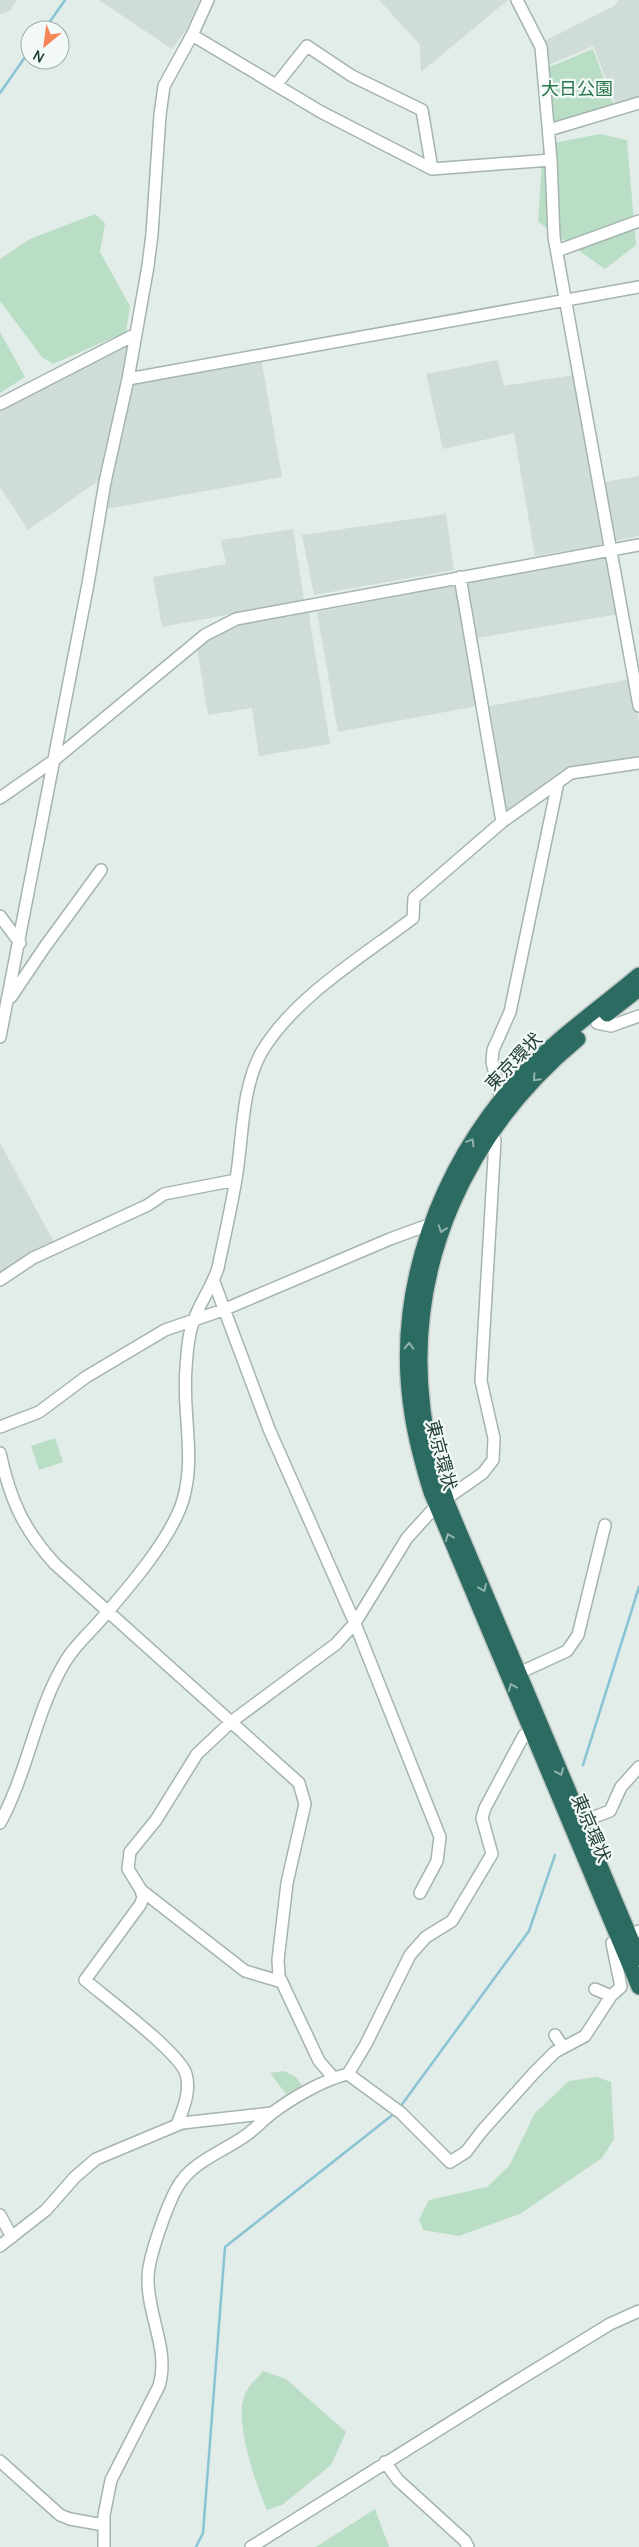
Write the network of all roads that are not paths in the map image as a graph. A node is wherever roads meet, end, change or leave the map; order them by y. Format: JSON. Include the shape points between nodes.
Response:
{"nodes":[{"id":1,"x":208,"y":0,"type":"edge"},
{"id":2,"x":517,"y":0,"type":"edge"},
{"id":3,"x":192,"y":35,"type":"junction"},
{"id":4,"x":276,"y":85,"type":"junction"},
{"id":5,"x":639,"y":103,"type":"edge"},
{"id":6,"x":549,"y":130,"type":"junction"},
{"id":7,"x":551,"y":160,"type":"junction"},
{"id":8,"x":432,"y":169,"type":"junction"},
{"id":9,"x":639,"y":221,"type":"edge"},
{"id":10,"x":557,"y":251,"type":"junction"},
{"id":11,"x":639,"y":287,"type":"edge"},
{"id":12,"x":566,"y":300,"type":"junction"},
{"id":13,"x":136,"y":334,"type":"junction"},
{"id":14,"x":128,"y":379,"type":"junction"},
{"id":15,"x":0,"y":404,"type":"edge"},
{"id":16,"x":639,"y":545,"type":"edge"},
{"id":17,"x":612,"y":550,"type":"junction"},
{"id":18,"x":460,"y":577,"type":"junction"},
{"id":19,"x":639,"y":706,"type":"edge"},
{"id":20,"x":54,"y":761,"type":"junction"},
{"id":21,"x":639,"y":763,"type":"edge"},
{"id":22,"x":558,"y":782,"type":"junction"},
{"id":23,"x":0,"y":798,"type":"edge"},
{"id":24,"x":502,"y":822,"type":"junction"},
{"id":25,"x":101,"y":870,"type":"dead end"},
{"id":26,"x":0,"y":916,"type":"edge"},
{"id":27,"x":20,"y":943,"type":"junction"},
{"id":28,"x":639,"y":975,"type":"edge"},
{"id":29,"x":639,"y":989,"type":"edge"},
{"id":30,"x":5,"y":1012,"type":"edge"},
{"id":31,"x":639,"y":1016,"type":"edge"},
{"id":32,"x":597,"y":1023,"type":"junction"},
{"id":33,"x":0,"y":1037,"type":"edge"},
{"id":34,"x":501,"y":1100,"type":"junction"},
{"id":35,"x":490,"y":1133,"type":"junction"},
{"id":36,"x":236,"y":1180,"type":"junction"},
{"id":37,"x":431,"y":1224,"type":"junction"},
{"id":38,"x":0,"y":1280,"type":"edge"},
{"id":39,"x":214,"y":1282,"type":"junction"},
{"id":40,"x":223,"y":1310,"type":"junction"},
{"id":41,"x":193,"y":1320,"type":"junction"},
{"id":42,"x":0,"y":1427,"type":"edge"},
{"id":43,"x":0,"y":1453,"type":"edge"},
{"id":44,"x":441,"y":1502,"type":"junction"},
{"id":45,"x":605,"y":1525,"type":"dead end"},
{"id":46,"x":108,"y":1611,"type":"junction"},
{"id":47,"x":355,"y":1623,"type":"junction"},
{"id":48,"x":519,"y":1672,"type":"junction"},
{"id":49,"x":231,"y":1722,"type":"junction"},
{"id":50,"x":536,"y":1729,"type":"junction"},
{"id":51,"x":639,"y":1767,"type":"edge"},
{"id":52,"x":581,"y":1822,"type":"junction"},
{"id":53,"x":0,"y":1824,"type":"edge"},
{"id":54,"x":142,"y":1890,"type":"junction"},
{"id":55,"x":420,"y":1892,"type":"dead end"},
{"id":56,"x":630,"y":1935,"type":"edge"},
{"id":57,"x":639,"y":1958,"type":"edge"},
{"id":58,"x":282,"y":1982,"type":"junction"},
{"id":59,"x":639,"y":1987,"type":"edge"},
{"id":60,"x":595,"y":1990,"type":"dead end"},
{"id":61,"x":611,"y":1996,"type":"junction"},
{"id":62,"x":556,"y":2035,"type":"dead end"},
{"id":63,"x":563,"y":2047,"type":"junction"},
{"id":64,"x":348,"y":2074,"type":"junction"},
{"id":65,"x":333,"y":2078,"type":"junction"},
{"id":66,"x":272,"y":2113,"type":"junction"},
{"id":67,"x":177,"y":2126,"type":"junction"},
{"id":68,"x":0,"y":2215,"type":"edge"},
{"id":69,"x":12,"y":2237,"type":"junction"},
{"id":70,"x":0,"y":2246,"type":"edge"},
{"id":71,"x":639,"y":2311,"type":"edge"},
{"id":72,"x":0,"y":2461,"type":"edge"},
{"id":73,"x":385,"y":2462,"type":"junction"},
{"id":74,"x":104,"y":2525,"type":"junction"},
{"id":75,"x":267,"y":2543,"type":"edge"},
{"id":76,"x":104,"y":2547,"type":"edge"},
{"id":77,"x":251,"y":2547,"type":"edge"},
{"id":78,"x":468,"y":2547,"type":"edge"}],
"edges":[{"from":1,"to":3,"type":"street"},
{"from":2,"to":6,"type":"street","via":[[541,47]]},
{"from":3,"to":4,"type":"street"},
{"from":3,"to":13,"type":"street","via":[[171,70],[161,100],[152,234]]},
{"from":4,"to":8,"type":"street"},
{"from":4,"to":8,"type":"street","via":[[307,46],[352,76],[422,110]]},
{"from":5,"to":6,"type":"street"},
{"from":6,"to":7,"type":"street"},
{"from":7,"to":8,"type":"street"},
{"from":7,"to":10,"type":"street"},
{"from":9,"to":10,"type":"street"},
{"from":10,"to":12,"type":"street"},
{"from":11,"to":12,"type":"street"},
{"from":12,"to":14,"type":"street"},
{"from":12,"to":17,"type":"street"},
{"from":13,"to":14,"type":"street"},
{"from":13,"to":15,"type":"street"},
{"from":14,"to":20,"type":"street","via":[[105,482]]},
{"from":16,"to":17,"type":"street"},
{"from":17,"to":18,"type":"street"},
{"from":17,"to":19,"type":"street"},
{"from":18,"to":20,"type":"street","via":[[264,613],[219,626]]},
{"from":18,"to":24,"type":"street"},
{"from":20,"to":23,"type":"street"},
{"from":20,"to":27,"type":"street"},
{"from":21,"to":22,"type":"street","via":[[571,773]]},
{"from":22,"to":24,"type":"street"},
{"from":22,"to":34,"type":"street","via":[[510,1012],[493,1050],[492,1062]]},
{"from":24,"to":36,"type":"street","via":[[414,898],[413,918],[314,993],[274,1035],[261,1055],[246,1101]]},
{"from":25,"to":30,"type":"street","via":[[44,948]]},
{"from":26,"to":27,"type":"street"},
{"from":27,"to":30,"type":"street"},
{"from":28,"to":34,"type":"highway","name":"東京環状","via":[[548,1050]]},
{"from":29,"to":32,"type":"highway","name":"東京環状"},
{"from":30,"to":33,"type":"street"},
{"from":31,"to":32,"type":"street","via":[[610,1026]]},
{"from":32,"to":35,"type":"highway","name":"東京環状","one_way":true,"via":[[551,1062]]},
{"from":37,"to":34,"type":"highway","name":"東京環状","one_way":true,"via":[[458,1164]]},
{"from":35,"to":44,"type":"highway","name":"東京環状","one_way":true,"via":[[450,1204],[427,1284],[419,1371],[429,1446]]},
{"from":35,"to":44,"type":"street","via":[[495,1140],[481,1381],[495,1452],[490,1466],[483,1473]]},
{"from":36,"to":38,"type":"street","via":[[164,1194],[148,1205],[33,1258]]},
{"from":36,"to":39,"type":"street"},
{"from":37,"to":40,"type":"street","via":[[390,1238]]},
{"from":44,"to":37,"type":"highway","name":"東京環状","one_way":true,"via":[[418,1446],[408,1376],[409,1329],[416,1281]]},
{"from":39,"to":40,"type":"street"},
{"from":39,"to":41,"type":"street"},
{"from":40,"to":41,"type":"street"},
{"from":40,"to":47,"type":"street","via":[[269,1429]]},
{"from":41,"to":42,"type":"street","via":[[165,1330],[86,1378],[39,1412]]},
{"from":41,"to":46,"type":"street","via":[[186,1370],[190,1467],[183,1502],[137,1578]]},
{"from":43,"to":46,"type":"street","via":[[22,1522],[37,1544]]},
{"from":44,"to":47,"type":"street","via":[[397,1551]]},
{"from":44,"to":48,"type":"highway","name":"東京環状","one_way":true},
{"from":50,"to":44,"type":"highway","name":"東京環状","one_way":true},
{"from":45,"to":48,"type":"street","via":[[578,1635],[567,1650]]},
{"from":46,"to":49,"type":"street"},
{"from":46,"to":53,"type":"street","via":[[66,1660],[52,1685],[21,1777]]},
{"from":47,"to":49,"type":"street","via":[[324,1655]]},
{"from":47,"to":55,"type":"street","via":[[440,1838],[437,1862]]},
{"from":48,"to":50,"type":"highway","name":"東京環状"},
{"from":49,"to":54,"type":"street","via":[[197,1754],[156,1820],[130,1852],[128,1869]]},
{"from":49,"to":58,"type":"street","via":[[300,1783],[304,1795],[304,1816],[287,1883],[280,1938],[278,1960]]},
{"from":50,"to":52,"type":"highway","name":"東京環状","one_way":true},
{"from":50,"to":56,"type":"highway","name":"東京環状"},
{"from":50,"to":64,"type":"street","via":[[524,1735],[483,1813],[492,1854],[452,1921],[426,1937],[410,1955]]},
{"from":51,"to":52,"type":"street","via":[[621,1787],[610,1811]]},
{"from":52,"to":56,"type":"highway","name":"東京環状"},
{"from":54,"to":58,"type":"street","via":[[245,1971]]},
{"from":54,"to":67,"type":"street","via":[[140,1905],[85,1980],[156,2039],[186,2072],[188,2092]]},
{"from":56,"to":57,"type":"highway","name":"東京環状"},
{"from":56,"to":59,"type":"highway","name":"東京環状"},
{"from":56,"to":61,"type":"street","via":[[612,1943],[621,1987]]},
{"from":58,"to":65,"type":"street","via":[[319,2061]]},
{"from":60,"to":61,"type":"street"},
{"from":61,"to":63,"type":"street","via":[[585,2036]]},
{"from":62,"to":63,"type":"street"},
{"from":63,"to":64,"type":"street","via":[[534,2073],[466,2152],[450,2162],[398,2110]]},
{"from":64,"to":65,"type":"street"},
{"from":65,"to":66,"type":"street"},
{"from":66,"to":67,"type":"street","via":[[199,2120]]},
{"from":66,"to":74,"type":"street","via":[[246,2136],[191,2170],[175,2193],[148,2266],[162,2375],[111,2480]]},
{"from":67,"to":69,"type":"street","via":[[91,2162],[46,2210]]},
{"from":68,"to":69,"type":"street"},
{"from":69,"to":70,"type":"street"},
{"from":71,"to":73,"type":"street","via":[[610,2324]]},
{"from":72,"to":74,"type":"street","via":[[60,2515]]},
{"from":73,"to":75,"type":"street"},
{"from":73,"to":78,"type":"street","via":[[398,2480]]},
{"from":74,"to":76,"type":"street"},
{"from":75,"to":77,"type":"street"}]}
